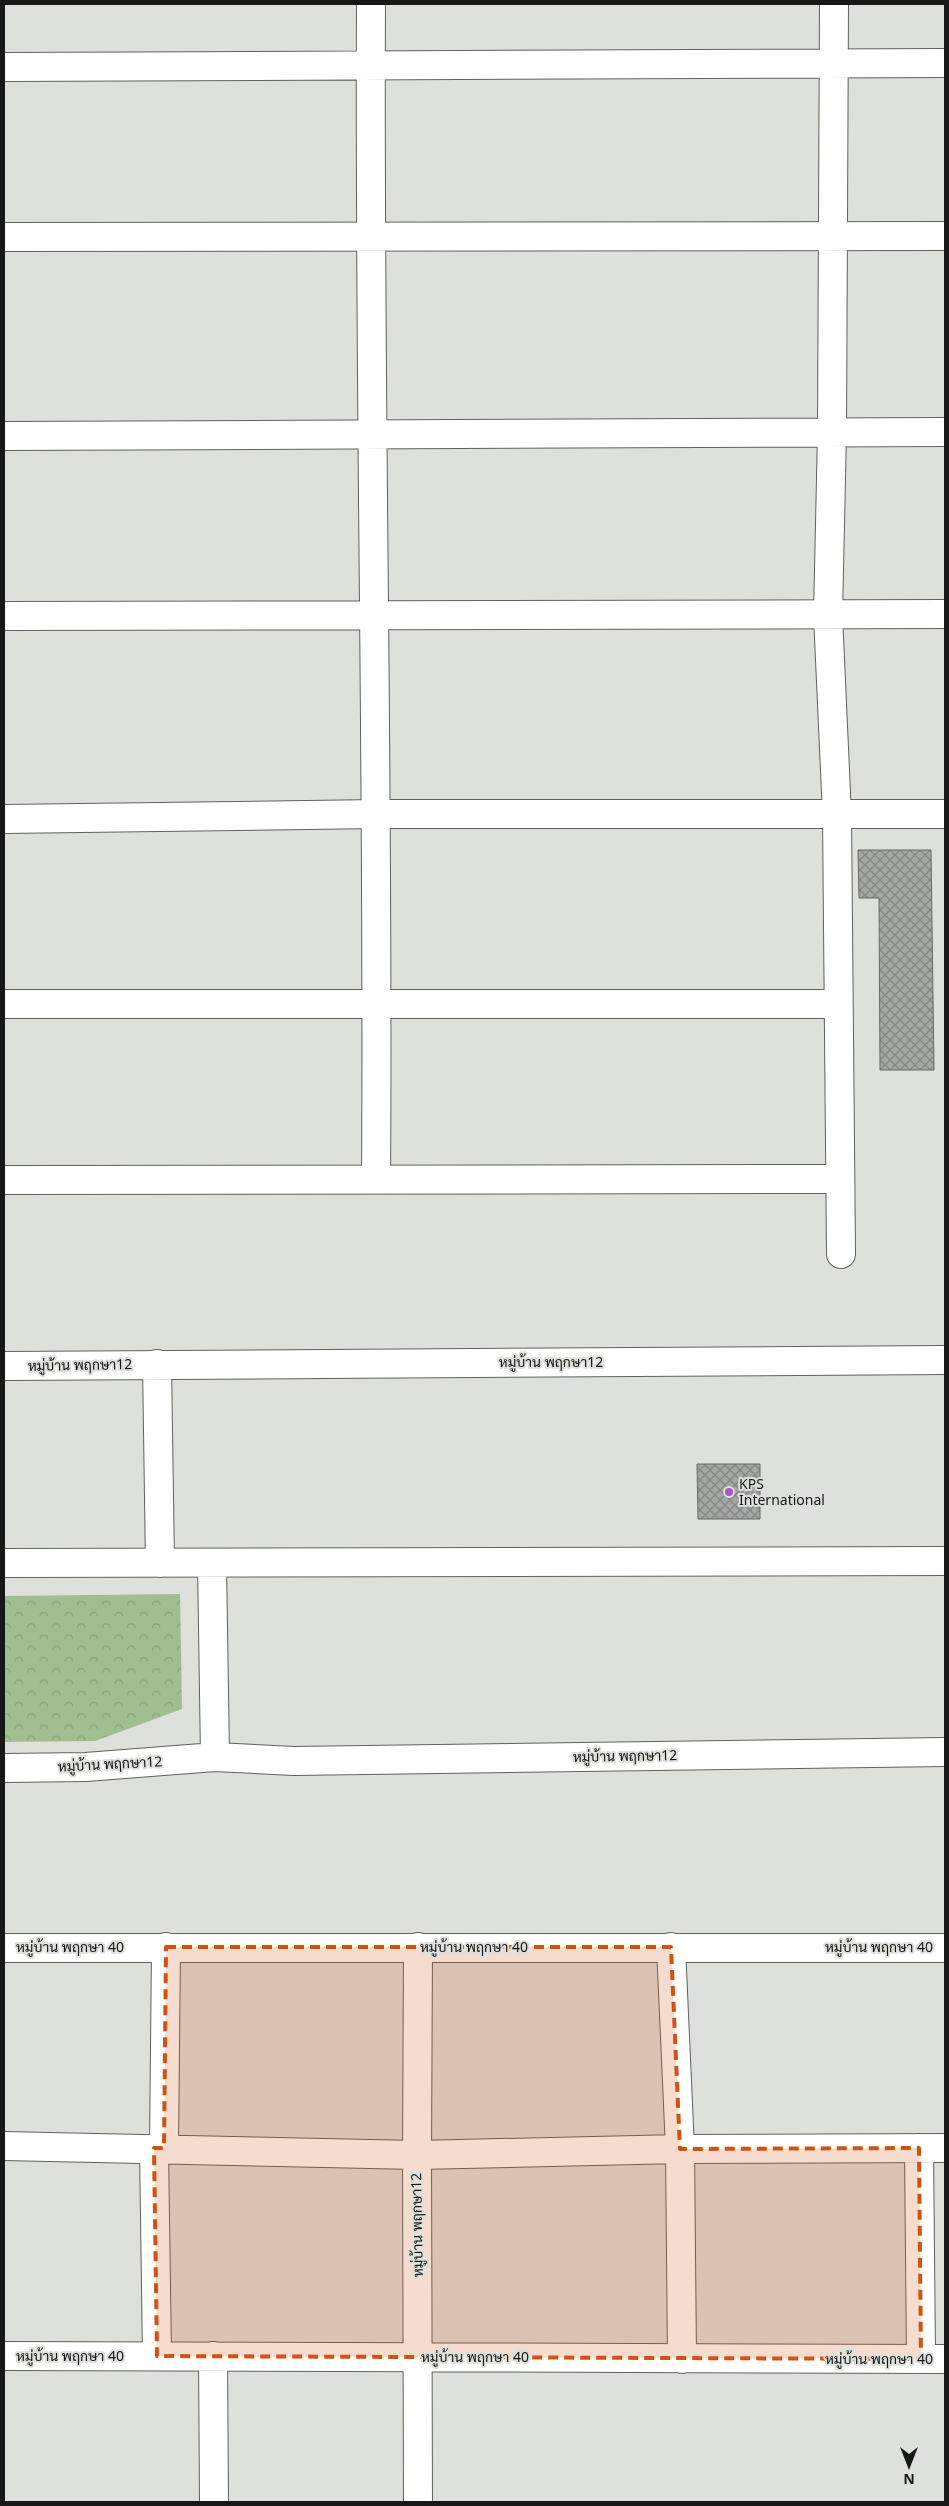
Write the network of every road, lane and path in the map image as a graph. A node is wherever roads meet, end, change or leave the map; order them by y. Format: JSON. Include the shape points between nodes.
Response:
{"nodes":[{"id":1,"x":371,"y":4,"type":"edge"},
{"id":2,"x":834,"y":4,"type":"edge"},
{"id":3,"x":945,"y":63,"type":"edge"},
{"id":4,"x":834,"y":64,"type":"junction"},
{"id":5,"x":370,"y":65,"type":"junction"},
{"id":6,"x":4,"y":67,"type":"edge"},
{"id":7,"x":833,"y":236,"type":"junction"},
{"id":8,"x":945,"y":236,"type":"edge"},
{"id":9,"x":4,"y":237,"type":"edge"},
{"id":10,"x":370,"y":237,"type":"junction"},
{"id":11,"x":945,"y":432,"type":"edge"},
{"id":12,"x":832,"y":433,"type":"junction"},
{"id":13,"x":374,"y":435,"type":"junction"},
{"id":14,"x":4,"y":436,"type":"edge"},
{"id":15,"x":945,"y":614,"type":"edge"},
{"id":16,"x":375,"y":615,"type":"junction"},
{"id":17,"x":828,"y":615,"type":"junction"},
{"id":18,"x":4,"y":616,"type":"edge"},
{"id":19,"x":378,"y":814,"type":"junction"},
{"id":20,"x":945,"y":814,"type":"edge"},
{"id":21,"x":837,"y":815,"type":"junction"},
{"id":22,"x":4,"y":819,"type":"edge"},
{"id":23,"x":4,"y":1004,"type":"edge"},
{"id":24,"x":378,"y":1004,"type":"junction"},
{"id":25,"x":838,"y":1004,"type":"junction"},
{"id":26,"x":376,"y":1179,"type":"junction"},
{"id":27,"x":840,"y":1179,"type":"junction"},
{"id":28,"x":4,"y":1180,"type":"edge"},
{"id":29,"x":841,"y":1254,"type":"dead end"},
{"id":30,"x":945,"y":1360,"type":"edge"},
{"id":31,"x":157,"y":1364,"type":"junction"},
{"id":32,"x":4,"y":1366,"type":"edge"},
{"id":33,"x":945,"y":1561,"type":"edge"},
{"id":34,"x":4,"y":1563,"type":"edge"},
{"id":35,"x":160,"y":1563,"type":"junction"},
{"id":36,"x":212,"y":1563,"type":"junction"},
{"id":37,"x":945,"y":1752,"type":"edge"},
{"id":38,"x":215,"y":1757,"type":"junction"},
{"id":39,"x":4,"y":1768,"type":"edge"},
{"id":40,"x":166,"y":1947,"type":"junction"},
{"id":41,"x":418,"y":1947,"type":"junction"},
{"id":42,"x":671,"y":1947,"type":"junction"},
{"id":43,"x":4,"y":1948,"type":"edge"},
{"id":44,"x":945,"y":1948,"type":"edge"},
{"id":45,"x":4,"y":2146,"type":"edge"},
{"id":46,"x":159,"y":2148,"type":"junction"},
{"id":47,"x":932,"y":2148,"type":"edge"},
{"id":48,"x":680,"y":2149,"type":"junction"},
{"id":49,"x":417,"y":2155,"type":"junction"},
{"id":50,"x":4,"y":2356,"type":"edge"},
{"id":51,"x":157,"y":2356,"type":"junction"},
{"id":52,"x":213,"y":2356,"type":"junction"},
{"id":53,"x":418,"y":2357,"type":"junction"},
{"id":54,"x":682,"y":2359,"type":"junction"},
{"id":55,"x":933,"y":2359,"type":"edge"},
{"id":56,"x":214,"y":2502,"type":"edge"},
{"id":57,"x":418,"y":2502,"type":"edge"}],
"edges":[{"from":1,"to":5,"type":"street"},
{"from":2,"to":4,"type":"street"},
{"from":3,"to":4,"type":"street"},
{"from":4,"to":5,"type":"street"},
{"from":4,"to":7,"type":"street"},
{"from":5,"to":6,"type":"street"},
{"from":5,"to":10,"type":"street"},
{"from":7,"to":8,"type":"street"},
{"from":7,"to":10,"type":"street"},
{"from":7,"to":12,"type":"street"},
{"from":9,"to":10,"type":"street"},
{"from":10,"to":13,"type":"street"},
{"from":11,"to":12,"type":"street"},
{"from":12,"to":13,"type":"street"},
{"from":12,"to":17,"type":"street"},
{"from":13,"to":14,"type":"street"},
{"from":13,"to":16,"type":"street"},
{"from":15,"to":17,"type":"street"},
{"from":16,"to":17,"type":"street"},
{"from":16,"to":18,"type":"street"},
{"from":16,"to":19,"type":"street"},
{"from":17,"to":21,"type":"street"},
{"from":19,"to":21,"type":"street"},
{"from":19,"to":22,"type":"street"},
{"from":19,"to":24,"type":"street"},
{"from":20,"to":21,"type":"street"},
{"from":21,"to":25,"type":"street"},
{"from":23,"to":24,"type":"street"},
{"from":24,"to":25,"type":"street"},
{"from":24,"to":26,"type":"street"},
{"from":25,"to":27,"type":"street"},
{"from":26,"to":27,"type":"street"},
{"from":26,"to":28,"type":"street"},
{"from":27,"to":29,"type":"street"},
{"from":30,"to":31,"type":"street","name":"หมู่บ้าน พฤกษา12"},
{"from":31,"to":32,"type":"street","name":"หมู่บ้าน พฤกษา12"},
{"from":31,"to":35,"type":"street"},
{"from":33,"to":36,"type":"street"},
{"from":34,"to":35,"type":"street"},
{"from":35,"to":36,"type":"street"},
{"from":36,"to":38,"type":"street"},
{"from":37,"to":38,"type":"street","name":"หมู่บ้าน พฤกษา12","via":[[294,1761]]},
{"from":38,"to":39,"type":"street","name":"หมู่บ้าน พฤกษา12","via":[[86,1767]]},
{"from":40,"to":41,"type":"street","name":"หมู่บ้าน พฤกษา 40"},
{"from":40,"to":43,"type":"street","name":"หมู่บ้าน พฤกษา 40"},
{"from":40,"to":46,"type":"street"},
{"from":41,"to":42,"type":"street","name":"หมู่บ้าน พฤกษา 40"},
{"from":41,"to":49,"type":"street","name":"หมู่บ้าน พฤกษา12"},
{"from":42,"to":44,"type":"street","name":"หมู่บ้าน พฤกษา 40"},
{"from":42,"to":48,"type":"street"},
{"from":45,"to":46,"type":"street"},
{"from":46,"to":49,"type":"street"},
{"from":46,"to":51,"type":"street"},
{"from":47,"to":48,"type":"street"},
{"from":47,"to":55,"type":"street"},
{"from":48,"to":49,"type":"street"},
{"from":48,"to":54,"type":"street"},
{"from":49,"to":53,"type":"street","name":"หมู่บ้าน พฤกษา12"},
{"from":50,"to":51,"type":"street","name":"หมู่บ้าน พฤกษา 40"},
{"from":51,"to":52,"type":"street","name":"หมู่บ้าน พฤกษา 40"},
{"from":52,"to":53,"type":"street","name":"หมู่บ้าน พฤกษา 40"},
{"from":52,"to":56,"type":"street"},
{"from":53,"to":54,"type":"street","name":"หมู่บ้าน พฤกษา 40"},
{"from":53,"to":57,"type":"street","name":"หมู่บ้าน พฤกษา12"},
{"from":54,"to":55,"type":"street","name":"หมู่บ้าน พฤกษา 40"}]}
